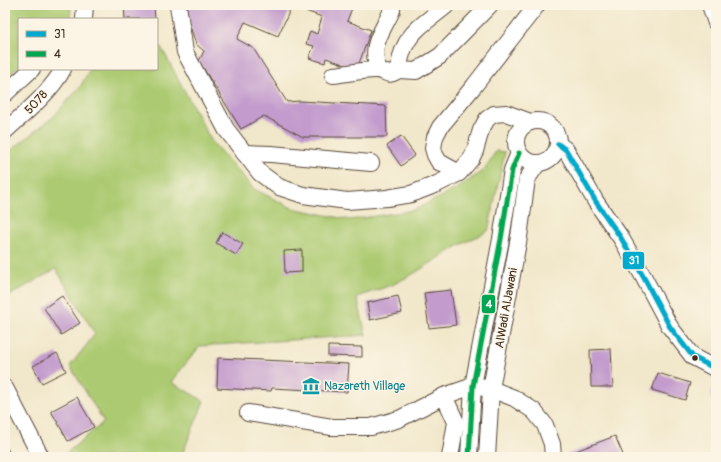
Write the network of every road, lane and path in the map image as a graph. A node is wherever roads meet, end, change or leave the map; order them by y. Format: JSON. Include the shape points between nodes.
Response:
{"nodes":[{"id":1,"x":84,"y":5,"type":"edge"},
{"id":2,"x":178,"y":5,"type":"edge"},
{"id":3,"x":390,"y":5,"type":"edge"},
{"id":4,"x":447,"y":5,"type":"edge"},
{"id":5,"x":490,"y":5,"type":"edge"},
{"id":6,"x":537,"y":5,"type":"edge"},
{"id":7,"x":710,"y":5,"type":"edge"},
{"id":8,"x":84,"y":18,"type":"edge"},
{"id":9,"x":716,"y":22,"type":"edge"},
{"id":10,"x":31,"y":70,"type":"edge"},
{"id":11,"x":62,"y":70,"type":"edge"},
{"id":12,"x":379,"y":70,"type":"junction"},
{"id":13,"x":398,"y":70,"type":"junction"},
{"id":14,"x":333,"y":75,"type":"dead end"},
{"id":15,"x":5,"y":94,"type":"edge"},
{"id":16,"x":530,"y":122,"type":"junction"},
{"id":17,"x":5,"y":131,"type":"edge"},
{"id":18,"x":558,"y":144,"type":"junction"},
{"id":19,"x":244,"y":153,"type":"junction"},
{"id":20,"x":519,"y":153,"type":"junction"},
{"id":21,"x":371,"y":163,"type":"dead end"},
{"id":22,"x":538,"y":163,"type":"junction"},
{"id":23,"x":459,"y":173,"type":"junction"},
{"id":24,"x":716,"y":369,"type":"edge"},
{"id":25,"x":473,"y":386,"type":"junction"},
{"id":26,"x":5,"y":388,"type":"edge"},
{"id":27,"x":491,"y":389,"type":"junction"},
{"id":28,"x":444,"y":396,"type":"junction"},
{"id":29,"x":248,"y":413,"type":"dead end"},
{"id":30,"x":41,"y":457,"type":"edge"},
{"id":31,"x":450,"y":457,"type":"edge"},
{"id":32,"x":469,"y":457,"type":"edge"},
{"id":33,"x":487,"y":457,"type":"edge"},
{"id":34,"x":553,"y":457,"type":"edge"}],
"edges":[{"from":1,"to":8,"type":"street"},
{"from":2,"to":19,"type":"street","via":[[185,52],[226,129]]},
{"from":3,"to":12,"type":"street","via":[[392,10],[374,50]]},
{"from":4,"to":13,"type":"street","via":[[413,32],[404,47]]},
{"from":5,"to":13,"type":"street","via":[[440,56],[416,72]]},
{"from":6,"to":23,"type":"street","via":[[440,127],[435,137],[433,148],[439,162]]},
{"from":7,"to":9,"type":"street"},
{"from":10,"to":15,"type":"street"},
{"from":11,"to":17,"type":"street","name":"5078","via":[[28,111]]},
{"from":12,"to":13,"type":"street","via":[[386,74]]},
{"from":12,"to":14,"type":"street"},
{"from":16,"to":18,"type":"street","via":[[544,122],[550,125]]},
{"from":16,"to":20,"type":"street","via":[[516,135]]},
{"from":16,"to":23,"type":"street","via":[[506,113],[494,114],[487,119],[471,160]]},
{"from":18,"to":22,"type":"street","via":[[549,159]]},
{"from":18,"to":24,"type":"street","via":[[566,150],[596,202],[621,238],[670,327],[693,357]]},
{"from":19,"to":21,"type":"street"},
{"from":19,"to":23,"type":"street","via":[[260,173],[279,187],[303,195],[347,202],[411,194]]},
{"from":20,"to":22,"type":"street","via":[[527,160]]},
{"from":20,"to":25,"type":"street","name":"AlWadi AlJawani","via":[[512,170]]},
{"from":22,"to":27,"type":"street","name":"AlWadi AlJawani","via":[[527,179]]},
{"from":25,"to":27,"type":"street"},
{"from":25,"to":28,"type":"street"},
{"from":25,"to":32,"type":"street","name":"AlWadi AlJawani"},
{"from":26,"to":30,"type":"street"},
{"from":27,"to":33,"type":"street","name":"AlWadi AlJawani"},
{"from":27,"to":34,"type":"street","via":[[514,398],[534,411],[548,431]]},
{"from":28,"to":29,"type":"street","via":[[399,419],[372,427],[332,427]]},
{"from":28,"to":31,"type":"street","via":[[456,422]]}]}
